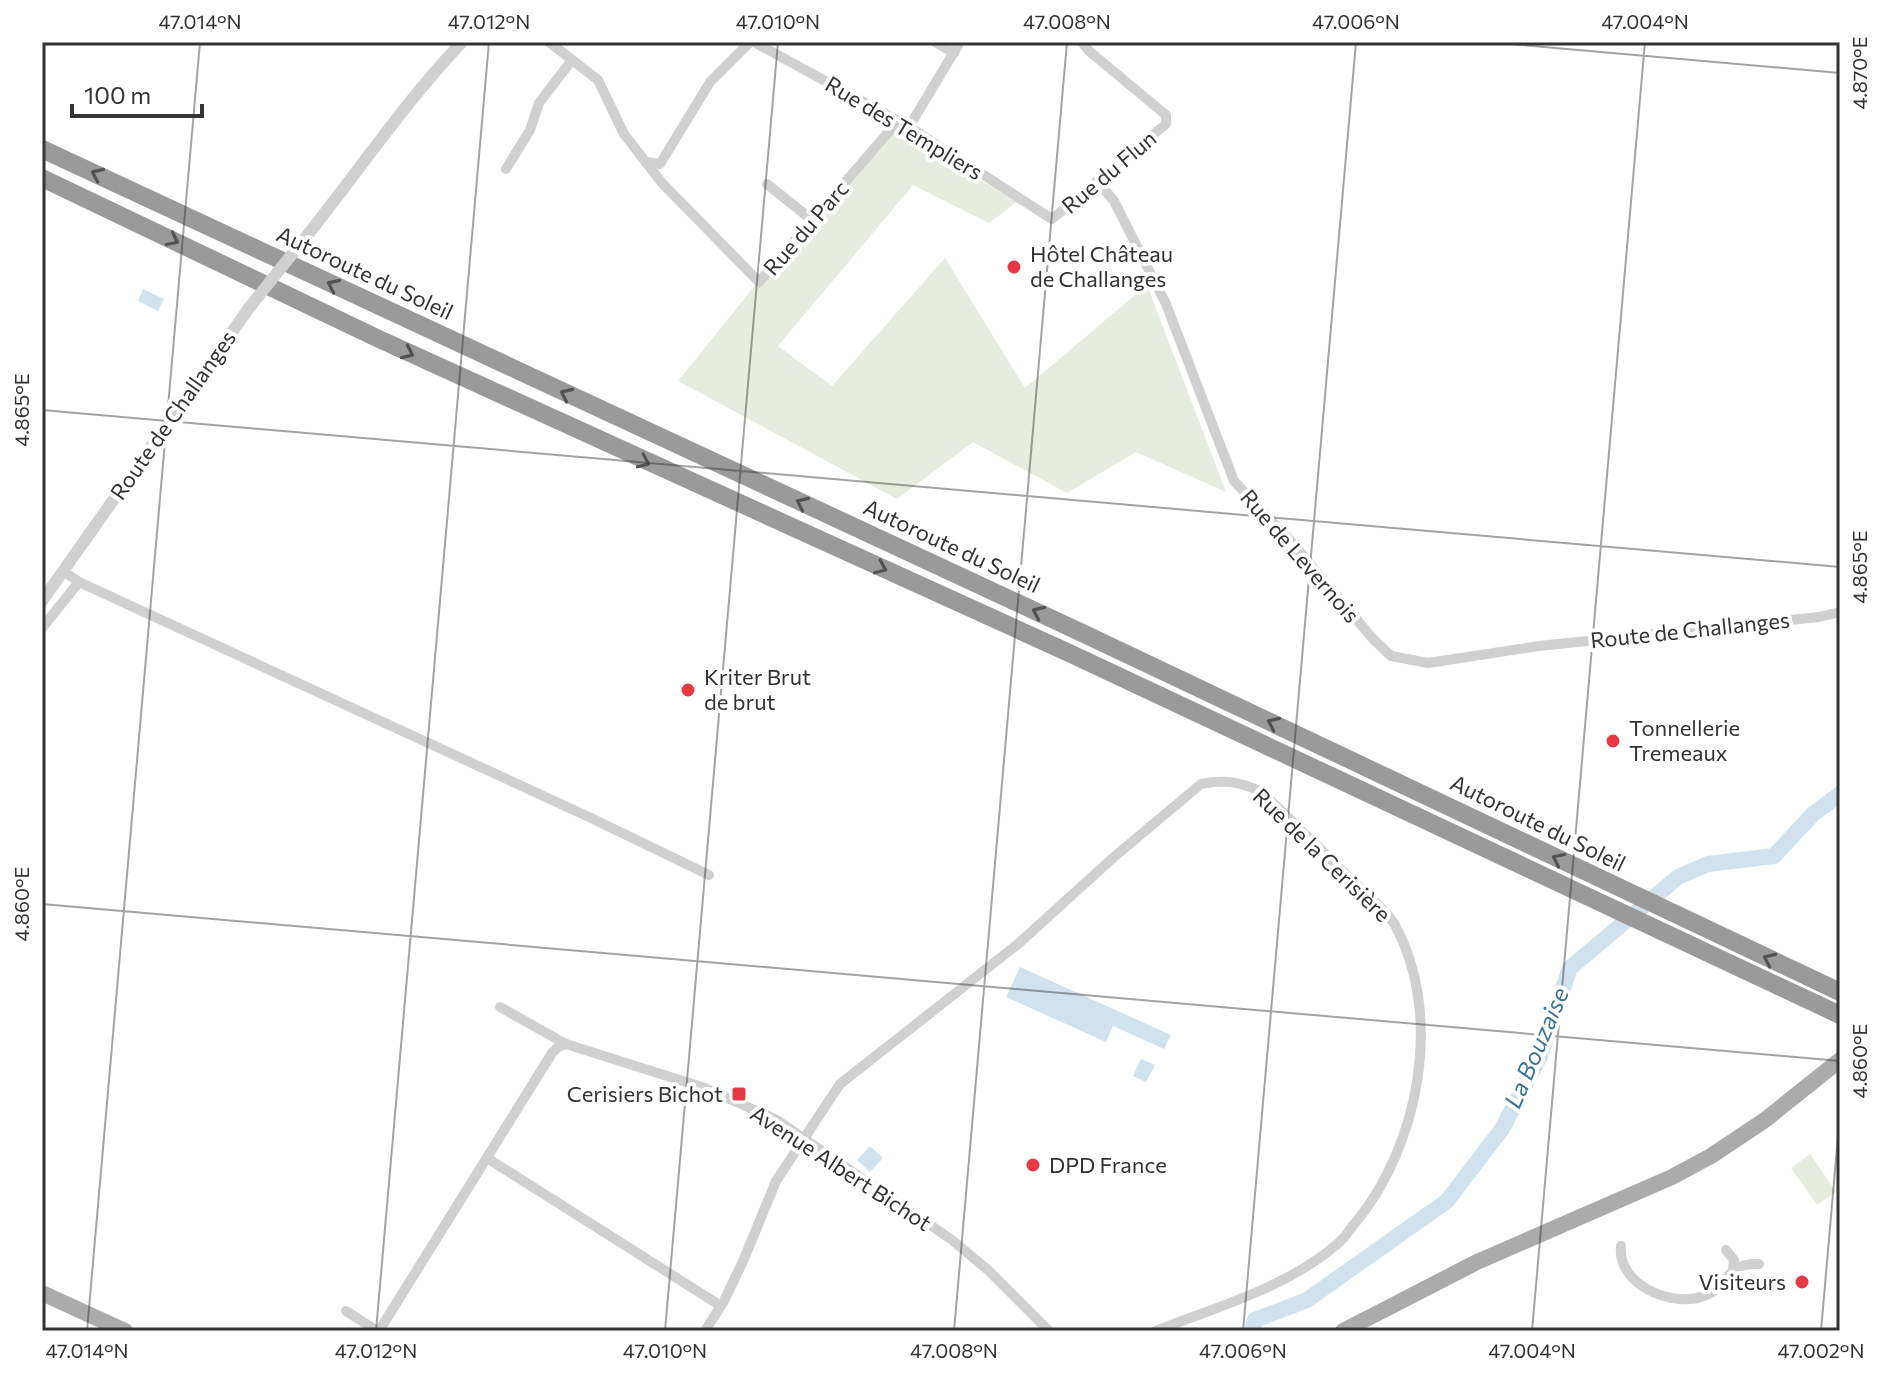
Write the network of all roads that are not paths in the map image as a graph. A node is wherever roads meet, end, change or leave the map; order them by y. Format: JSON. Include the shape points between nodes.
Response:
{"nodes":[{"id":1,"x":462,"y":42,"type":"edge"},
{"id":2,"x":549,"y":42,"type":"edge"},
{"id":3,"x":752,"y":42,"type":"edge"},
{"id":4,"x":935,"y":42,"type":"edge"},
{"id":5,"x":960,"y":42,"type":"edge"},
{"id":6,"x":1082,"y":42,"type":"edge"},
{"id":7,"x":954,"y":53,"type":"junction"},
{"id":8,"x":572,"y":60,"type":"junction"},
{"id":9,"x":898,"y":121,"type":"junction"},
{"id":10,"x":909,"y":127,"type":"junction"},
{"id":11,"x":42,"y":149,"type":"edge"},
{"id":12,"x":646,"y":162,"type":"junction"},
{"id":13,"x":506,"y":169,"type":"dead end"},
{"id":14,"x":42,"y":178,"type":"edge"},
{"id":15,"x":1097,"y":181,"type":"junction"},
{"id":16,"x":767,"y":184,"type":"dead end"},
{"id":17,"x":1052,"y":219,"type":"joint"},
{"id":18,"x":812,"y":220,"type":"junction"},
{"id":19,"x":63,"y":571,"type":"junction"},
{"id":20,"x":79,"y":582,"type":"junction"},
{"id":21,"x":42,"y":601,"type":"edge"},
{"id":22,"x":1840,"y":612,"type":"edge"},
{"id":23,"x":42,"y":628,"type":"edge"},
{"id":24,"x":1539,"y":646,"type":"joint"},
{"id":25,"x":709,"y":875,"type":"dead end"},
{"id":26,"x":1777,"y":987,"type":"junction"},
{"id":27,"x":1840,"y":992,"type":"edge"},
{"id":28,"x":500,"y":1007,"type":"dead end"},
{"id":29,"x":1840,"y":1015,"type":"edge"},
{"id":30,"x":1840,"y":1027,"type":"edge"},
{"id":31,"x":566,"y":1044,"type":"junction"},
{"id":32,"x":1840,"y":1060,"type":"edge"},
{"id":33,"x":802,"y":1138,"type":"junction"},
{"id":34,"x":487,"y":1158,"type":"junction"},
{"id":35,"x":1621,"y":1246,"type":"dead end"},
{"id":36,"x":1726,"y":1250,"type":"dead end"},
{"id":37,"x":1759,"y":1264,"type":"dead end"},
{"id":38,"x":1733,"y":1269,"type":"junction"},
{"id":39,"x":42,"y":1293,"type":"edge"},
{"id":40,"x":721,"y":1306,"type":"junction"},
{"id":41,"x":346,"y":1311,"type":"dead end"},
{"id":42,"x":125,"y":1331,"type":"edge"},
{"id":43,"x":378,"y":1331,"type":"edge"},
{"id":44,"x":705,"y":1331,"type":"edge"},
{"id":45,"x":1049,"y":1331,"type":"edge"},
{"id":46,"x":1156,"y":1331,"type":"edge"},
{"id":47,"x":1343,"y":1331,"type":"edge"}],
"edges":[{"from":1,"to":19,"type":"street","name":"Route de Challanges","bridge":true,"via":[[389,126],[249,308]]},
{"from":2,"to":8,"type":"street"},
{"from":3,"to":9,"type":"street","name":"Rue des Templiers"},
{"from":3,"to":12,"type":"street","via":[[710,82],[660,164]]},
{"from":4,"to":7,"type":"street"},
{"from":5,"to":7,"type":"street"},
{"from":6,"to":15,"type":"street","name":"Rue du Flun","via":[[1166,115],[1166,124]]},
{"from":7,"to":10,"type":"street"},
{"from":8,"to":12,"type":"street","via":[[598,80],[624,134]]},
{"from":8,"to":13,"type":"street","via":[[539,103],[530,130]]},
{"from":9,"to":10,"type":"street","name":"Rue des Templiers"},
{"from":9,"to":18,"type":"street","name":"Rue du Parc"},
{"from":10,"to":17,"type":"street","name":"Rue des Templiers"},
{"from":27,"to":11,"type":"highway","name":"Autoroute du Soleil","one_way":true},
{"from":12,"to":18,"type":"street","name":"Rue du Parc","via":[[759,282]]},
{"from":14,"to":26,"type":"highway","name":"Autoroute du Soleil","one_way":true},
{"from":15,"to":17,"type":"street","name":"Rue du Flun"},
{"from":15,"to":24,"type":"street","name":"Rue de Levernois","via":[[1114,201],[1166,304],[1234,481],[1373,639],[1391,656],[1428,663]]},
{"from":16,"to":18,"type":"street"},
{"from":19,"to":20,"type":"street"},
{"from":19,"to":21,"type":"street","name":"Route de Challanges"},
{"from":20,"to":23,"type":"street"},
{"from":20,"to":25,"type":"street"},
{"from":22,"to":24,"type":"street","name":"Route de Challanges"},
{"from":26,"to":29,"type":"highway","name":"Autoroute du Soleil"},
{"from":26,"to":30,"type":"highway"},
{"from":28,"to":31,"type":"street","name":"Avenue Albert Bichot"},
{"from":31,"to":33,"type":"street","name":"Avenue Albert Bichot","via":[[705,1088],[777,1120]]},
{"from":31,"to":34,"type":"street","via":[[552,1053]]},
{"from":32,"to":47,"type":"main road","via":[[1711,1156],[1477,1262]]},
{"from":33,"to":40,"type":"street","name":"Rue de la Cerisière","via":[[776,1181]]},
{"from":33,"to":45,"type":"street","name":"Avenue Albert Bichot","via":[[952,1240]]},
{"from":33,"to":46,"type":"street","name":"Rue de la Cerisière","via":[[856,1068],[1018,944],[1201,784],[1242,782],[1262,792],[1394,923],[1417,993],[1419,1067],[1393,1163],[1370,1204],[1338,1244],[1297,1273]]},
{"from":34,"to":40,"type":"street"},
{"from":34,"to":43,"type":"street"},
{"from":35,"to":38,"type":"street","via":[[1631,1278],[1666,1296],[1704,1296]]},
{"from":36,"to":38,"type":"street","via":[[1734,1260]]},
{"from":37,"to":38,"type":"street"},
{"from":39,"to":42,"type":"main road"},
{"from":40,"to":44,"type":"street","name":"Rue de la Cerisière"},
{"from":41,"to":43,"type":"street"}]}
